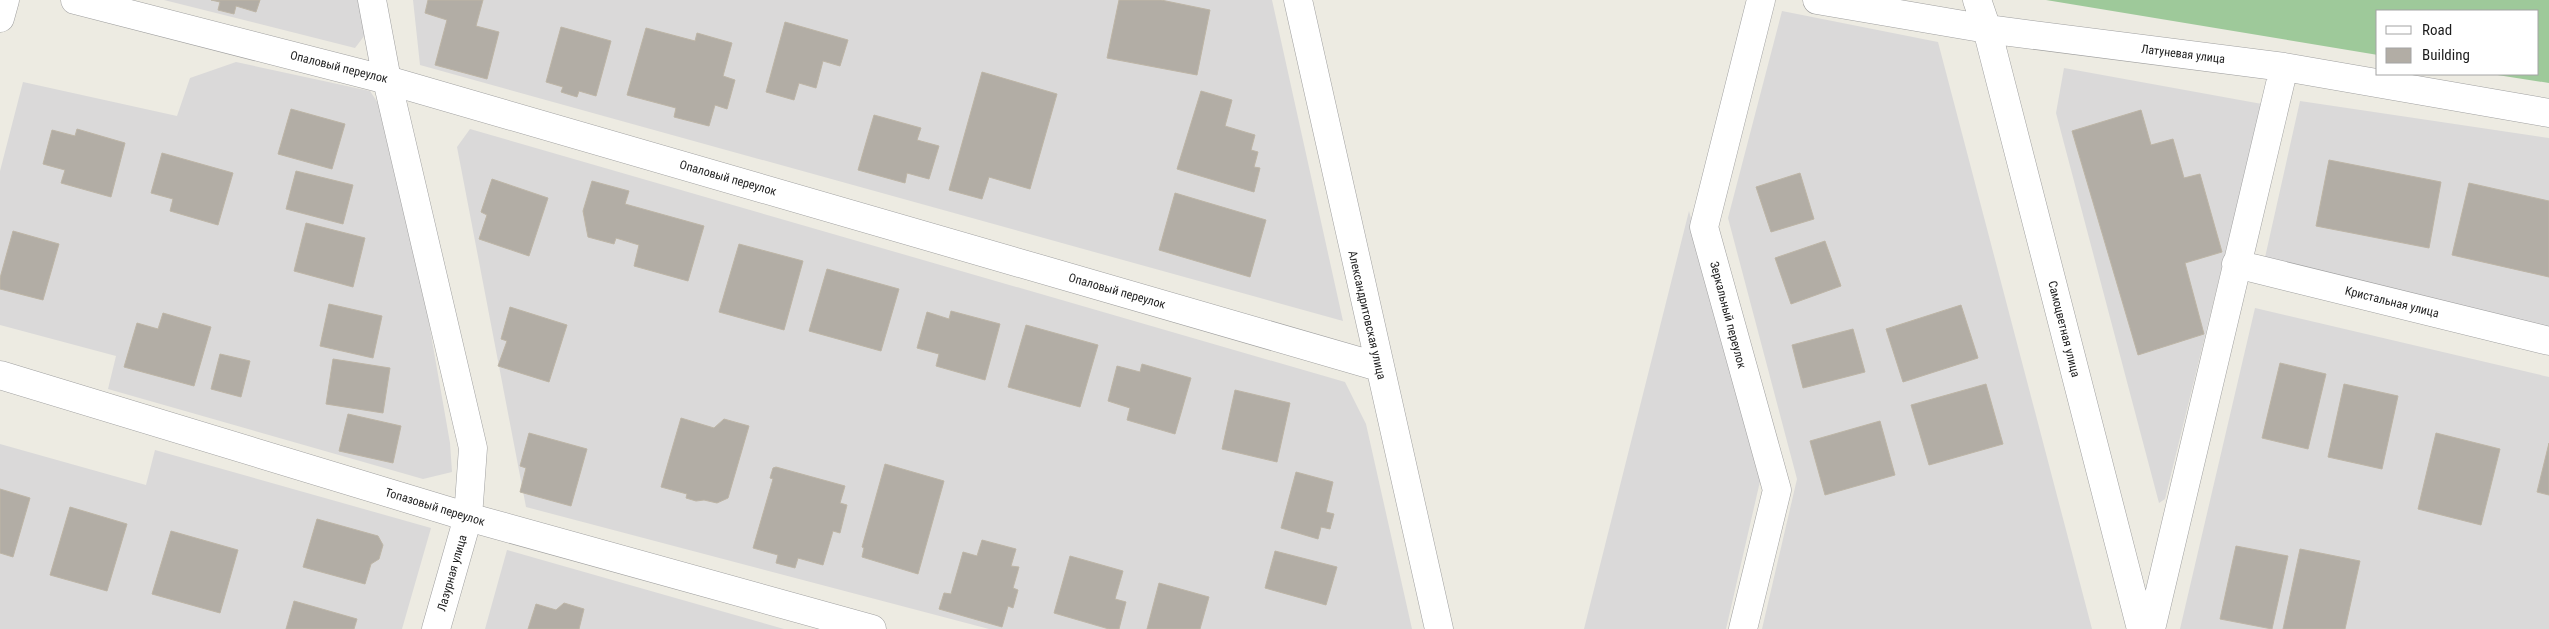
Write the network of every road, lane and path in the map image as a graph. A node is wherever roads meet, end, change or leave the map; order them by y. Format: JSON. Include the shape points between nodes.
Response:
{"nodes":[{"id":1,"x":5,"y":0,"type":"edge"},
{"id":2,"x":75,"y":0,"type":"edge"},
{"id":3,"x":372,"y":0,"type":"edge"},
{"id":4,"x":1298,"y":0,"type":"edge"},
{"id":5,"x":1761,"y":0,"type":"edge"},
{"id":6,"x":1817,"y":0,"type":"edge"},
{"id":7,"x":1977,"y":0,"type":"edge"},
{"id":8,"x":0,"y":18,"type":"edge"},
{"id":9,"x":1988,"y":29,"type":"junction"},
{"id":10,"x":2284,"y":67,"type":"junction"},
{"id":11,"x":387,"y":80,"type":"junction"},
{"id":12,"x":2549,"y":113,"type":"edge"},
{"id":13,"x":2236,"y":264,"type":"junction"},
{"id":14,"x":2549,"y":341,"type":"edge"},
{"id":15,"x":1379,"y":367,"type":"junction"},
{"id":16,"x":0,"y":376,"type":"edge"},
{"id":17,"x":468,"y":518,"type":"junction"},
{"id":18,"x":436,"y":629,"type":"edge"},
{"id":19,"x":872,"y":629,"type":"edge"},
{"id":20,"x":1440,"y":629,"type":"edge"},
{"id":21,"x":1743,"y":629,"type":"edge"},
{"id":22,"x":2141,"y":629,"type":"edge"},
{"id":23,"x":2151,"y":629,"type":"edge"}],
"edges":[{"from":1,"to":8,"type":"street"},
{"from":2,"to":11,"type":"street","name":"Опаловый переулок"},
{"from":3,"to":11,"type":"street","name":"Лазурная улица"},
{"from":4,"to":15,"type":"street","name":"Александритовская улица"},
{"from":5,"to":21,"type":"street","name":"Зеркальный переулок","via":[[1704,227],[1777,490]]},
{"from":6,"to":9,"type":"street","name":"Латуневая улица"},
{"from":7,"to":9,"type":"street","name":"Самоцветная улица"},
{"from":9,"to":10,"type":"street","name":"Латуневая улица"},
{"from":9,"to":22,"type":"street","name":"Самоцветная улица"},
{"from":10,"to":12,"type":"street","name":"Латуневая улица"},
{"from":10,"to":13,"type":"street"},
{"from":11,"to":15,"type":"street","name":"Опаловый переулок"},
{"from":11,"to":17,"type":"street","name":"Лазурная улица","via":[[473,448]]},
{"from":13,"to":14,"type":"street","name":"Кристальная улица"},
{"from":13,"to":23,"type":"street"},
{"from":15,"to":20,"type":"street","name":"Александритовская улица"},
{"from":16,"to":17,"type":"street","name":"Топазовый переулок"},
{"from":17,"to":18,"type":"street","name":"Лазурная улица"},
{"from":17,"to":19,"type":"street","name":"Топазовый переулок"}]}
